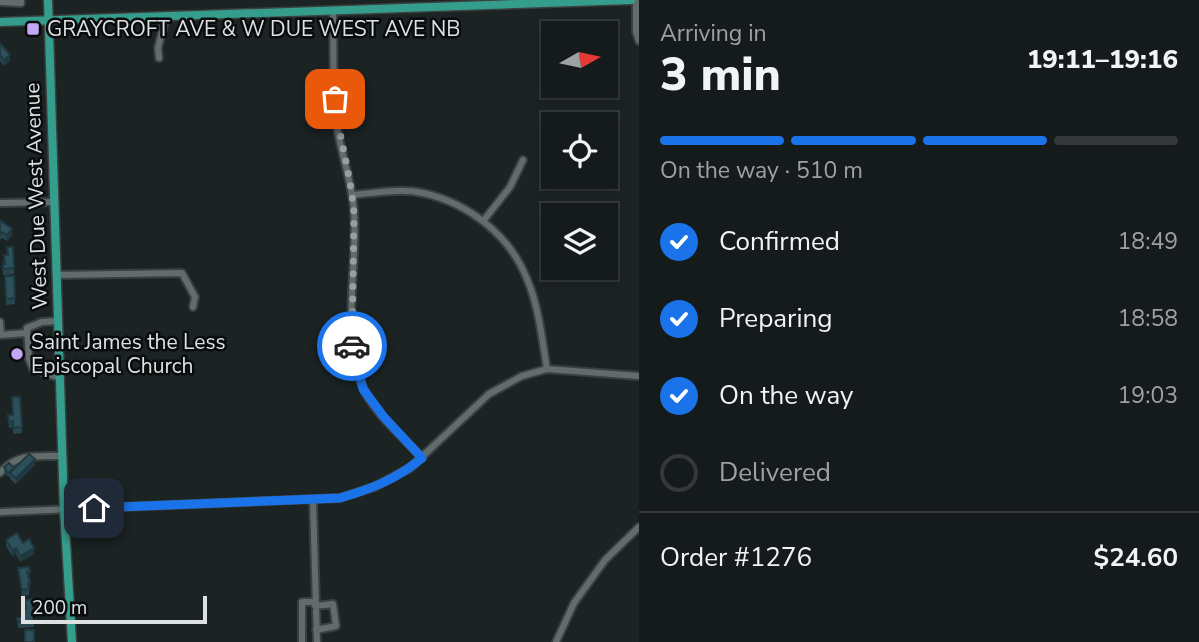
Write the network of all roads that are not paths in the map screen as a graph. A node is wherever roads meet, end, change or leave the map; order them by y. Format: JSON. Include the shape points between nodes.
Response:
{"nodes":[{"id":1,"x":21,"y":0,"type":"edge"},
{"id":2,"x":48,"y":0,"type":"edge"},
{"id":3,"x":337,"y":0,"type":"edge"},
{"id":4,"x":631,"y":0,"type":"edge"},
{"id":5,"x":636,"y":0,"type":"edge"},
{"id":6,"x":0,"y":2,"type":"edge"},
{"id":7,"x":399,"y":4,"type":"edge"},
{"id":8,"x":335,"y":10,"type":"junction"},
{"id":9,"x":166,"y":17,"type":"junction"},
{"id":10,"x":48,"y":21,"type":"junction"},
{"id":11,"x":0,"y":22,"type":"edge"},
{"id":12,"x":639,"y":41,"type":"edge"},
{"id":13,"x":159,"y":58,"type":"dead end"},
{"id":14,"x":523,"y":160,"type":"dead end"},
{"id":15,"x":352,"y":195,"type":"junction"},
{"id":16,"x":54,"y":202,"type":"junction"},
{"id":17,"x":0,"y":204,"type":"edge"},
{"id":18,"x":484,"y":220,"type":"junction"},
{"id":19,"x":56,"y":275,"type":"junction"},
{"id":20,"x":193,"y":307,"type":"dead end"},
{"id":21,"x":58,"y":321,"type":"junction"},
{"id":22,"x":0,"y":322,"type":"edge"},
{"id":23,"x":27,"y":334,"type":"junction"},
{"id":24,"x":1,"y":335,"type":"edge"},
{"id":25,"x":547,"y":369,"type":"junction"},
{"id":26,"x":639,"y":376,"type":"edge"},
{"id":27,"x":60,"y":378,"type":"junction"},
{"id":28,"x":62,"y":456,"type":"junction"},
{"id":29,"x":422,"y":458,"type":"junction"},
{"id":30,"x":0,"y":473,"type":"edge"},
{"id":31,"x":313,"y":500,"type":"junction"},
{"id":32,"x":64,"y":509,"type":"junction"},
{"id":33,"x":0,"y":512,"type":"edge"},
{"id":34,"x":639,"y":527,"type":"edge"},
{"id":35,"x":315,"y":604,"type":"junction"},
{"id":36,"x":316,"y":629,"type":"junction"},
{"id":37,"x":72,"y":642,"type":"edge"},
{"id":38,"x":302,"y":642,"type":"edge"},
{"id":39,"x":317,"y":642,"type":"edge"},
{"id":40,"x":556,"y":642,"type":"edge"}],
"edges":[{"from":1,"to":6,"type":"street"},
{"from":2,"to":10,"type":"main road","name":"West Due West Avenue"},
{"from":3,"to":8,"type":"street"},
{"from":4,"to":7,"type":"main road"},
{"from":5,"to":12,"type":"street"},
{"from":7,"to":8,"type":"main road"},
{"from":8,"to":9,"type":"main road"},
{"from":8,"to":15,"type":"street","via":[[338,133]]},
{"from":9,"to":10,"type":"main road"},
{"from":9,"to":13,"type":"street"},
{"from":10,"to":11,"type":"main road"},
{"from":10,"to":16,"type":"main road","name":"West Due West Avenue"},
{"from":14,"to":18,"type":"street","via":[[510,187]]},
{"from":15,"to":18,"type":"street","via":[[421,192]]},
{"from":15,"to":29,"type":"street","via":[[351,322],[356,369],[363,389],[383,416]]},
{"from":16,"to":17,"type":"street"},
{"from":16,"to":19,"type":"main road","name":"West Due West Avenue"},
{"from":18,"to":25,"type":"street","via":[[528,279]]},
{"from":19,"to":20,"type":"street","via":[[178,273],[195,297]]},
{"from":19,"to":21,"type":"main road","name":"West Due West Avenue"},
{"from":21,"to":23,"type":"street","via":[[27,328]]},
{"from":21,"to":27,"type":"main road","name":"West Due West Avenue"},
{"from":22,"to":24,"type":"street"},
{"from":23,"to":24,"type":"street"},
{"from":23,"to":27,"type":"street","via":[[33,369]]},
{"from":25,"to":26,"type":"street"},
{"from":25,"to":29,"type":"street","via":[[489,394]]},
{"from":27,"to":28,"type":"main road","name":"West Due West Avenue"},
{"from":28,"to":30,"type":"street","via":[[26,457]]},
{"from":28,"to":32,"type":"main road","name":"West Due West Avenue"},
{"from":29,"to":31,"type":"street","via":[[374,487],[340,498]]},
{"from":31,"to":32,"type":"street"},
{"from":31,"to":35,"type":"street"},
{"from":32,"to":33,"type":"street"},
{"from":32,"to":37,"type":"main road","name":"West Due West Avenue"},
{"from":34,"to":40,"type":"street","via":[[604,560],[574,603]]},
{"from":35,"to":36,"type":"street"},
{"from":35,"to":36,"type":"street","via":[[333,604],[336,626]]},
{"from":35,"to":38,"type":"street","via":[[302,603]]},
{"from":36,"to":39,"type":"street"}]}
